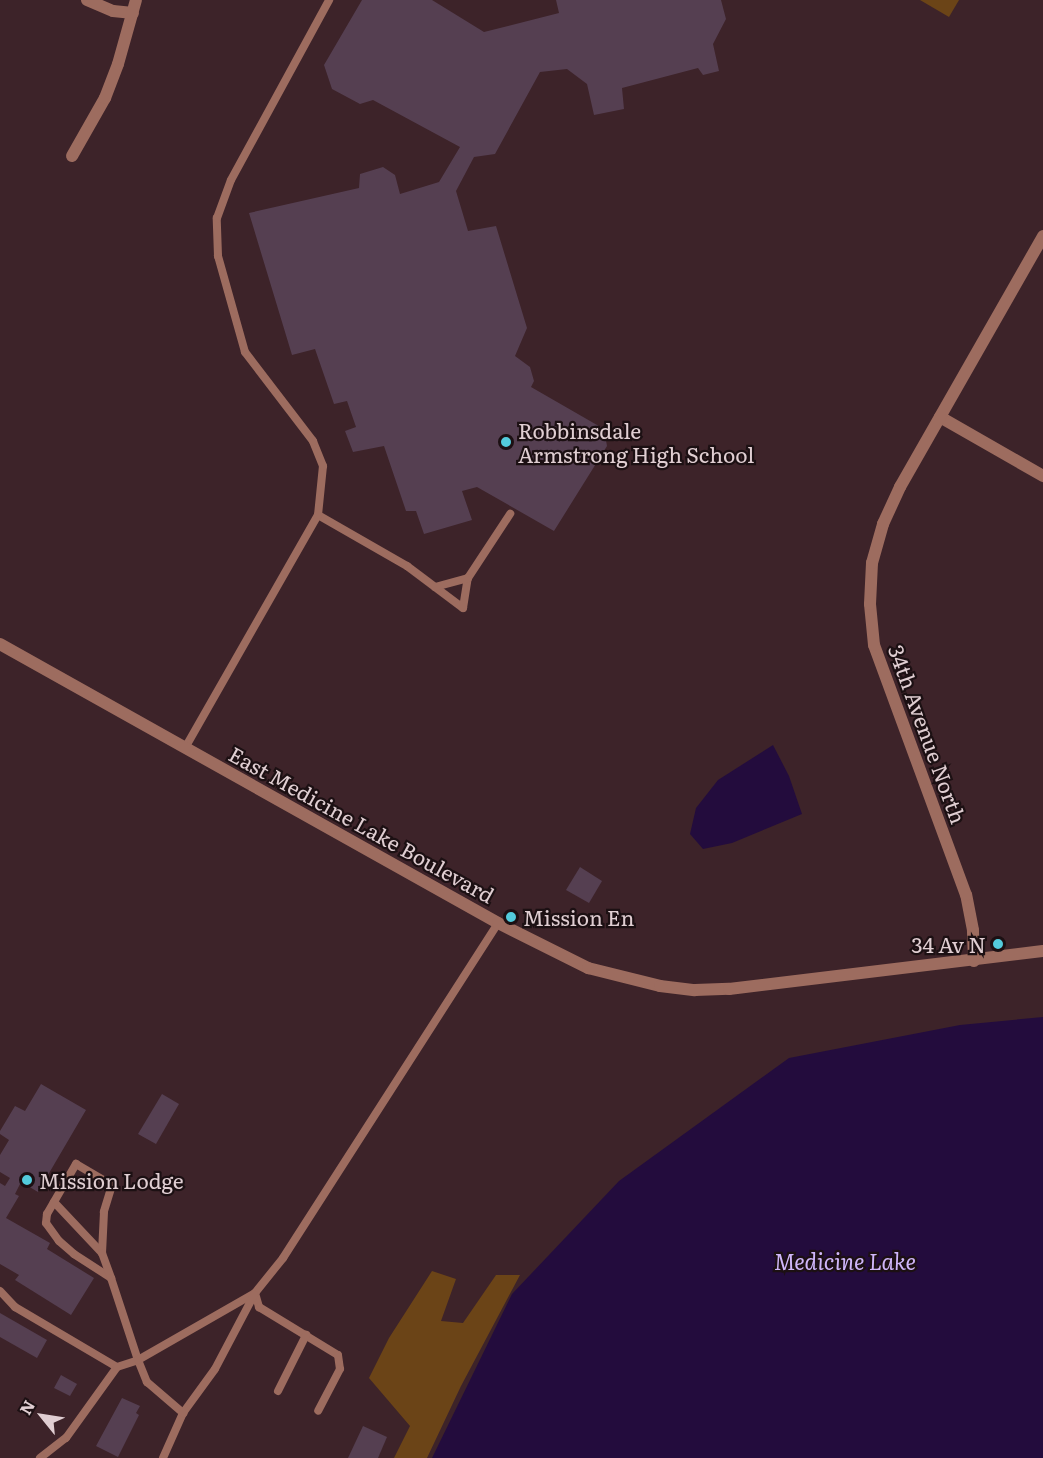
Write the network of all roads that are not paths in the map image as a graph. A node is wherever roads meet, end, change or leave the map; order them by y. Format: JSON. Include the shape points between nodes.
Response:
{"nodes":[{"id":1,"x":87,"y":0,"type":"edge"},
{"id":2,"x":136,"y":0,"type":"edge"},
{"id":3,"x":329,"y":0,"type":"edge"},
{"id":4,"x":132,"y":13,"type":"junction"},
{"id":5,"x":72,"y":156,"type":"dead end"},
{"id":6,"x":1043,"y":236,"type":"edge"},
{"id":7,"x":940,"y":417,"type":"junction"},
{"id":8,"x":1043,"y":476,"type":"edge"},
{"id":9,"x":510,"y":514,"type":"dead end"},
{"id":10,"x":318,"y":515,"type":"junction"},
{"id":11,"x":468,"y":578,"type":"junction"},
{"id":12,"x":435,"y":587,"type":"junction"},
{"id":13,"x":0,"y":644,"type":"edge"},
{"id":14,"x":185,"y":748,"type":"junction"},
{"id":15,"x":498,"y":923,"type":"junction"},
{"id":16,"x":1043,"y":951,"type":"edge"},
{"id":17,"x":974,"y":961,"type":"junction"},
{"id":18,"x":54,"y":1202,"type":"junction"},
{"id":19,"x":102,"y":1253,"type":"junction"},
{"id":20,"x":111,"y":1278,"type":"junction"},
{"id":21,"x":0,"y":1291,"type":"edge"},
{"id":22,"x":255,"y":1293,"type":"junction"},
{"id":23,"x":306,"y":1335,"type":"junction"},
{"id":24,"x":138,"y":1360,"type":"junction"},
{"id":25,"x":117,"y":1367,"type":"junction"},
{"id":26,"x":278,"y":1391,"type":"dead end"},
{"id":27,"x":318,"y":1411,"type":"dead end"},
{"id":28,"x":183,"y":1413,"type":"junction"},
{"id":29,"x":40,"y":1458,"type":"edge"},
{"id":30,"x":164,"y":1458,"type":"edge"}],
"edges":[{"from":1,"to":4,"type":"street","via":[[113,11]]},
{"from":2,"to":4,"type":"street"},
{"from":3,"to":10,"type":"lane","via":[[231,180],[217,218],[218,256],[245,352],[313,441],[323,466]]},
{"from":4,"to":5,"type":"street","via":[[105,98]]},
{"from":6,"to":7,"type":"street","name":"34th Avenue North"},
{"from":7,"to":8,"type":"street"},
{"from":7,"to":17,"type":"street","name":"34th Avenue North","via":[[883,524],[872,563],[870,604],[874,645],[886,687],[966,895]]},
{"from":9,"to":11,"type":"lane"},
{"from":10,"to":12,"type":"lane","via":[[407,566]]},
{"from":10,"to":14,"type":"lane"},
{"from":11,"to":12,"type":"lane"},
{"from":11,"to":12,"type":"lane","via":[[463,608]]},
{"from":13,"to":14,"type":"street","name":"East Medicine Lake Boulevard"},
{"from":14,"to":15,"type":"street","name":"East Medicine Lake Boulevard"},
{"from":15,"to":17,"type":"street","name":"East Medicine Lake Boulevard","via":[[588,968],[627,980],[695,990]]},
{"from":15,"to":22,"type":"lane","via":[[289,1248]]},
{"from":16,"to":17,"type":"street","name":"East Medicine Lake Boulevard"},
{"from":18,"to":19,"type":"lane"},
{"from":18,"to":19,"type":"lane","via":[[76,1164],[112,1185],[104,1212]]},
{"from":18,"to":20,"type":"lane","via":[[46,1214],[51,1231],[74,1254]]},
{"from":19,"to":20,"type":"lane"},
{"from":20,"to":24,"type":"lane"},
{"from":21,"to":25,"type":"lane","via":[[15,1307]]},
{"from":22,"to":23,"type":"lane","via":[[260,1307]]},
{"from":22,"to":24,"type":"lane"},
{"from":22,"to":28,"type":"lane","via":[[215,1369]]},
{"from":23,"to":26,"type":"lane"},
{"from":23,"to":27,"type":"lane","via":[[338,1355],[340,1368]]},
{"from":24,"to":25,"type":"lane"},
{"from":24,"to":28,"type":"lane","via":[[147,1382]]},
{"from":25,"to":29,"type":"lane","via":[[66,1438]]},
{"from":28,"to":30,"type":"lane"}]}
